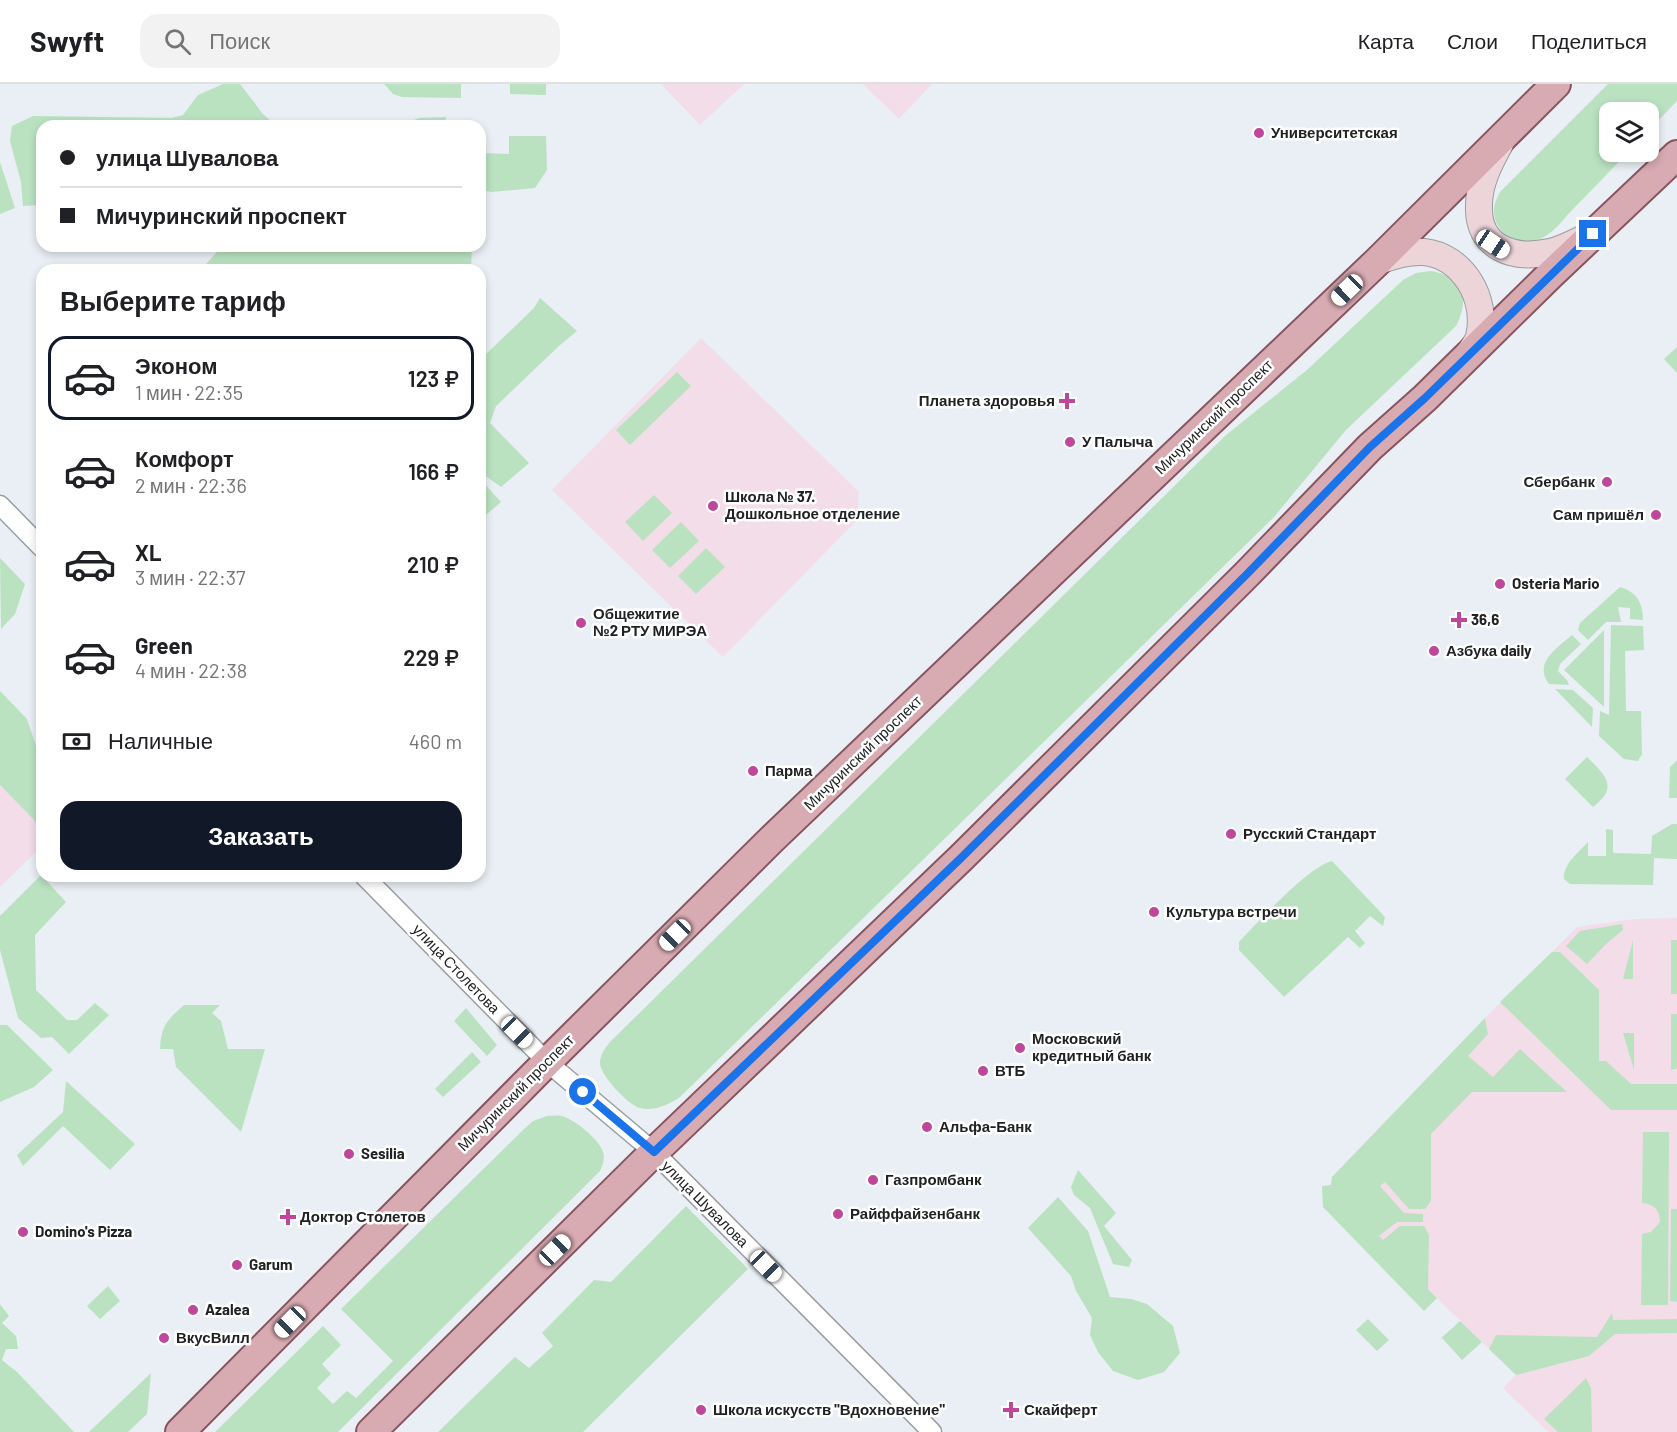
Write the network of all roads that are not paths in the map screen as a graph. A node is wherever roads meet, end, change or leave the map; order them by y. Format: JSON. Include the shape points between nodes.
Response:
{"nodes":[{"id":1,"x":1556,"y":84,"type":"edge"},
{"id":2,"x":1505,"y":133,"type":"junction"},
{"id":3,"x":1677,"y":155,"type":"edge"},
{"id":4,"x":1593,"y":234,"type":"junction"},
{"id":5,"x":1378,"y":261,"type":"junction"},
{"id":6,"x":1470,"y":352,"type":"junction"},
{"id":7,"x":0,"y":505,"type":"edge"},
{"id":8,"x":36,"y":542,"type":"edge"},
{"id":9,"x":370,"y":882,"type":"edge"},
{"id":10,"x":547,"y":1062,"type":"junction"},
{"id":11,"x":654,"y":1152,"type":"junction"},
{"id":12,"x":180,"y":1432,"type":"edge"},
{"id":13,"x":371,"y":1432,"type":"edge"},
{"id":14,"x":932,"y":1432,"type":"edge"}],
"edges":[{"from":1,"to":2,"type":"main road","name":"Мичуринский проспект"},
{"from":2,"to":4,"type":"main road","via":[[1489,164],[1478,204],[1484,233],[1493,244],[1503,251],[1526,255],[1550,252]]},
{"from":2,"to":5,"type":"main road","name":"Мичуринский проспект"},
{"from":3,"to":4,"type":"main road"},
{"from":4,"to":6,"type":"main road"},
{"from":5,"to":6,"type":"main road","via":[[1403,252],[1426,252],[1447,260],[1465,274],[1477,294],[1482,315],[1479,338]]},
{"from":5,"to":10,"type":"main road","name":"Мичуринский проспект","via":[[780,832]]},
{"from":6,"to":11,"type":"main road","via":[[1370,447],[961,858]]},
{"from":7,"to":8,"type":"street"},
{"from":9,"to":10,"type":"street","name":"улица Столетова"},
{"from":10,"to":11,"type":"street","name":"улица Шувалова"},
{"from":10,"to":12,"type":"main road","name":"Мичуринский проспект"},
{"from":11,"to":13,"type":"main road"},
{"from":11,"to":14,"type":"street","name":"улица Шувалова"}]}
